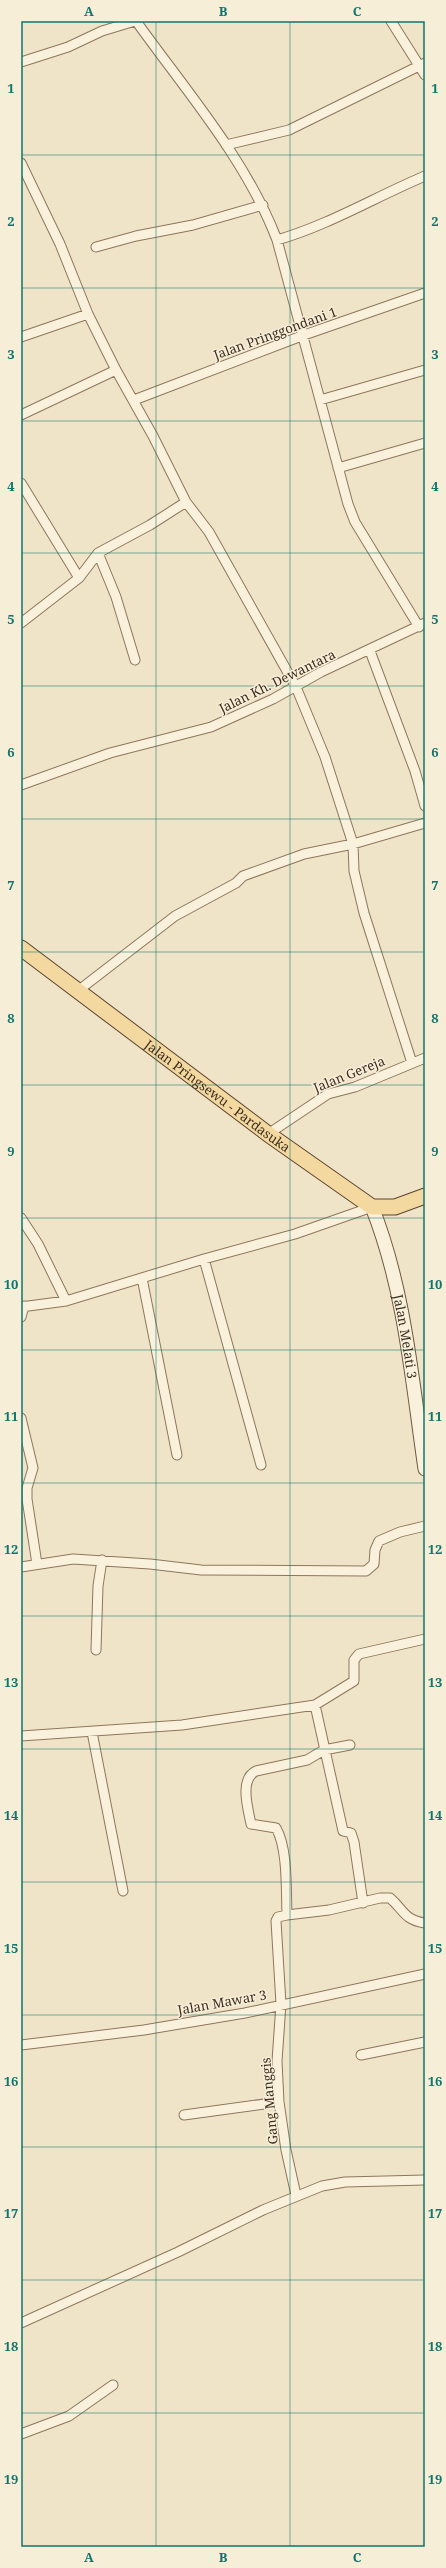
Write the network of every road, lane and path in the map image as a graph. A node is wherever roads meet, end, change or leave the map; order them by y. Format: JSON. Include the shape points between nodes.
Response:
{"nodes":[{"id":1,"x":136,"y":21,"type":"edge"},
{"id":2,"x":391,"y":21,"type":"edge"},
{"id":3,"x":21,"y":62,"type":"edge"},
{"id":4,"x":422,"y":64,"type":"edge"},
{"id":5,"x":425,"y":75,"type":"edge"},
{"id":6,"x":226,"y":145,"type":"junction"},
{"id":7,"x":21,"y":162,"type":"edge"},
{"id":8,"x":425,"y":176,"type":"edge"},
{"id":9,"x":263,"y":205,"type":"junction"},
{"id":10,"x":277,"y":240,"type":"junction"},
{"id":11,"x":96,"y":247,"type":"dead end"},
{"id":12,"x":425,"y":293,"type":"edge"},
{"id":13,"x":88,"y":314,"type":"junction"},
{"id":14,"x":304,"y":336,"type":"junction"},
{"id":15,"x":21,"y":337,"type":"edge"},
{"id":16,"x":116,"y":370,"type":"junction"},
{"id":17,"x":425,"y":370,"type":"edge"},
{"id":18,"x":134,"y":400,"type":"junction"},
{"id":19,"x":320,"y":400,"type":"junction"},
{"id":20,"x":21,"y":415,"type":"edge"},
{"id":21,"x":425,"y":443,"type":"edge"},
{"id":22,"x":338,"y":468,"type":"junction"},
{"id":23,"x":21,"y":483,"type":"edge"},
{"id":24,"x":186,"y":502,"type":"junction"},
{"id":25,"x":98,"y":553,"type":"junction"},
{"id":26,"x":79,"y":578,"type":"junction"},
{"id":27,"x":21,"y":623,"type":"edge"},
{"id":28,"x":422,"y":625,"type":"edge"},
{"id":29,"x":370,"y":650,"type":"junction"},
{"id":30,"x":134,"y":660,"type":"dead end"},
{"id":31,"x":296,"y":687,"type":"junction"},
{"id":32,"x":425,"y":769,"type":"edge"},
{"id":33,"x":415,"y":771,"type":"junction"},
{"id":34,"x":21,"y":785,"type":"edge"},
{"id":35,"x":425,"y":806,"type":"edge"},
{"id":36,"x":425,"y":823,"type":"edge"},
{"id":37,"x":353,"y":844,"type":"junction"},
{"id":38,"x":21,"y":948,"type":"edge"},
{"id":39,"x":79,"y":990,"type":"junction"},
{"id":40,"x":425,"y":1058,"type":"edge"},
{"id":41,"x":412,"y":1063,"type":"junction"},
{"id":42,"x":268,"y":1134,"type":"junction"},
{"id":43,"x":425,"y":1196,"type":"edge"},
{"id":44,"x":372,"y":1207,"type":"junction"},
{"id":45,"x":21,"y":1218,"type":"edge"},
{"id":46,"x":204,"y":1259,"type":"junction"},
{"id":47,"x":142,"y":1278,"type":"junction"},
{"id":48,"x":66,"y":1301,"type":"junction"},
{"id":49,"x":22,"y":1307,"type":"edge"},
{"id":50,"x":21,"y":1317,"type":"edge"},
{"id":51,"x":21,"y":1418,"type":"edge"},
{"id":52,"x":177,"y":1455,"type":"dead end"},
{"id":53,"x":261,"y":1464,"type":"dead end"},
{"id":54,"x":425,"y":1469,"type":"edge"},
{"id":55,"x":425,"y":1526,"type":"edge"},
{"id":56,"x":102,"y":1560,"type":"junction"},
{"id":57,"x":37,"y":1564,"type":"junction"},
{"id":58,"x":21,"y":1567,"type":"edge"},
{"id":59,"x":425,"y":1639,"type":"edge"},
{"id":60,"x":96,"y":1650,"type":"dead end"},
{"id":61,"x":315,"y":1705,"type":"junction"},
{"id":62,"x":92,"y":1732,"type":"junction"},
{"id":63,"x":21,"y":1736,"type":"edge"},
{"id":64,"x":350,"y":1745,"type":"dead end"},
{"id":65,"x":324,"y":1750,"type":"junction"},
{"id":66,"x":123,"y":1891,"type":"dead end"},
{"id":67,"x":363,"y":1903,"type":"junction"},
{"id":68,"x":287,"y":1915,"type":"junction"},
{"id":69,"x":425,"y":1923,"type":"edge"},
{"id":70,"x":425,"y":1974,"type":"edge"},
{"id":71,"x":281,"y":2004,"type":"junction"},
{"id":72,"x":425,"y":2042,"type":"edge"},
{"id":73,"x":21,"y":2044,"type":"edge"},
{"id":74,"x":360,"y":2055,"type":"dead end"},
{"id":75,"x":279,"y":2102,"type":"junction"},
{"id":76,"x":184,"y":2115,"type":"dead end"},
{"id":77,"x":425,"y":2180,"type":"edge"},
{"id":78,"x":296,"y":2195,"type":"junction"},
{"id":79,"x":21,"y":2323,"type":"edge"},
{"id":80,"x":113,"y":2385,"type":"dead end"},
{"id":81,"x":21,"y":2434,"type":"edge"}],
"edges":[{"from":1,"to":3,"type":"street"},
{"from":1,"to":6,"type":"street"},
{"from":2,"to":4,"type":"street"},
{"from":4,"to":5,"type":"street"},
{"from":4,"to":6,"type":"street","via":[[289,130]]},
{"from":6,"to":9,"type":"street"},
{"from":7,"to":13,"type":"street","via":[[60,244]]},
{"from":8,"to":10,"type":"street","via":[[322,225]]},
{"from":9,"to":10,"type":"street"},
{"from":9,"to":11,"type":"street","via":[[193,225]]},
{"from":10,"to":14,"type":"street"},
{"from":12,"to":14,"type":"street","name":"Jalan Pringgondani 1"},
{"from":13,"to":15,"type":"street"},
{"from":13,"to":16,"type":"street"},
{"from":14,"to":18,"type":"street","name":"Jalan Pringgondani 1"},
{"from":14,"to":19,"type":"street"},
{"from":16,"to":18,"type":"street"},
{"from":16,"to":20,"type":"street"},
{"from":17,"to":19,"type":"street"},
{"from":18,"to":24,"type":"street"},
{"from":19,"to":22,"type":"street"},
{"from":21,"to":22,"type":"street"},
{"from":22,"to":28,"type":"street","via":[[355,522]]},
{"from":23,"to":26,"type":"street"},
{"from":24,"to":25,"type":"street"},
{"from":24,"to":31,"type":"street","via":[[210,532]]},
{"from":25,"to":26,"type":"street"},
{"from":25,"to":30,"type":"street","via":[[116,597]]},
{"from":26,"to":27,"type":"street"},
{"from":28,"to":29,"type":"street","name":"Jalan Kh. Dewantara"},
{"from":29,"to":31,"type":"street","name":"Jalan Kh. Dewantara","via":[[321,672]]},
{"from":29,"to":33,"type":"street"},
{"from":31,"to":34,"type":"street","name":"Jalan Kh. Dewantara","via":[[211,727],[110,753]]},
{"from":31,"to":37,"type":"street","via":[[326,757]]},
{"from":32,"to":33,"type":"street"},
{"from":33,"to":35,"type":"street"},
{"from":36,"to":37,"type":"street"},
{"from":37,"to":39,"type":"street","via":[[304,854],[244,876],[236,883],[174,916]]},
{"from":37,"to":41,"type":"street","via":[[354,871],[364,913]]},
{"from":38,"to":39,"type":"main road","name":"Jalan Pringsewu - Pardasuka"},
{"from":39,"to":42,"type":"main road","name":"Jalan Pringsewu - Pardasuka"},
{"from":40,"to":41,"type":"street","name":"Jalan Gereja"},
{"from":41,"to":42,"type":"street","name":"Jalan Gereja","via":[[355,1087],[328,1094]]},
{"from":42,"to":44,"type":"main road","name":"Jalan Pringsewu - Pardasuka"},
{"from":43,"to":44,"type":"main road","via":[[395,1207]]},
{"from":44,"to":46,"type":"street","via":[[295,1234]]},
{"from":44,"to":54,"type":"street","name":"Jalan Melati 3","via":[[386,1244],[397,1289]]},
{"from":45,"to":48,"type":"street","via":[[38,1244]]},
{"from":46,"to":47,"type":"street"},
{"from":46,"to":53,"type":"street"},
{"from":47,"to":48,"type":"street"},
{"from":47,"to":52,"type":"street"},
{"from":48,"to":49,"type":"street"},
{"from":49,"to":50,"type":"street"},
{"from":51,"to":57,"type":"street","via":[[33,1468],[27,1488],[27,1499]]},
{"from":55,"to":56,"type":"street","via":[[400,1532],[379,1541],[374,1564],[366,1571],[200,1570]]},
{"from":56,"to":57,"type":"street","via":[[73,1559]]},
{"from":56,"to":60,"type":"street","via":[[98,1586]]},
{"from":57,"to":58,"type":"street"},
{"from":59,"to":61,"type":"street","via":[[359,1654],[354,1660],[354,1681]]},
{"from":61,"to":62,"type":"street","via":[[182,1725]]},
{"from":61,"to":65,"type":"street"},
{"from":62,"to":63,"type":"street"},
{"from":62,"to":66,"type":"street"},
{"from":64,"to":65,"type":"street"},
{"from":65,"to":67,"type":"street","via":[[343,1831],[352,1833]]},
{"from":65,"to":68,"type":"street","via":[[307,1760],[256,1771],[247,1779],[247,1803],[251,1824],[276,1828],[280,1834],[285,1866]]},
{"from":67,"to":68,"type":"street"},
{"from":67,"to":69,"type":"street","via":[[390,1898],[402,1914],[416,1922]]},
{"from":68,"to":71,"type":"street","name":"Gang Manggis","via":[[278,1917],[276,1921]]},
{"from":70,"to":71,"type":"street","name":"Jalan Mawar 3"},
{"from":71,"to":73,"type":"street","name":"Jalan Mawar 3","via":[[245,2013],[144,2030]]},
{"from":71,"to":75,"type":"street","name":"Gang Manggis","via":[[277,2061]]},
{"from":72,"to":74,"type":"street"},
{"from":75,"to":76,"type":"street"},
{"from":75,"to":78,"type":"street","name":"Gang Manggis"},
{"from":77,"to":78,"type":"street","via":[[345,2182],[322,2186]]},
{"from":78,"to":79,"type":"street"},
{"from":80,"to":81,"type":"street","via":[[69,2416]]}]}
